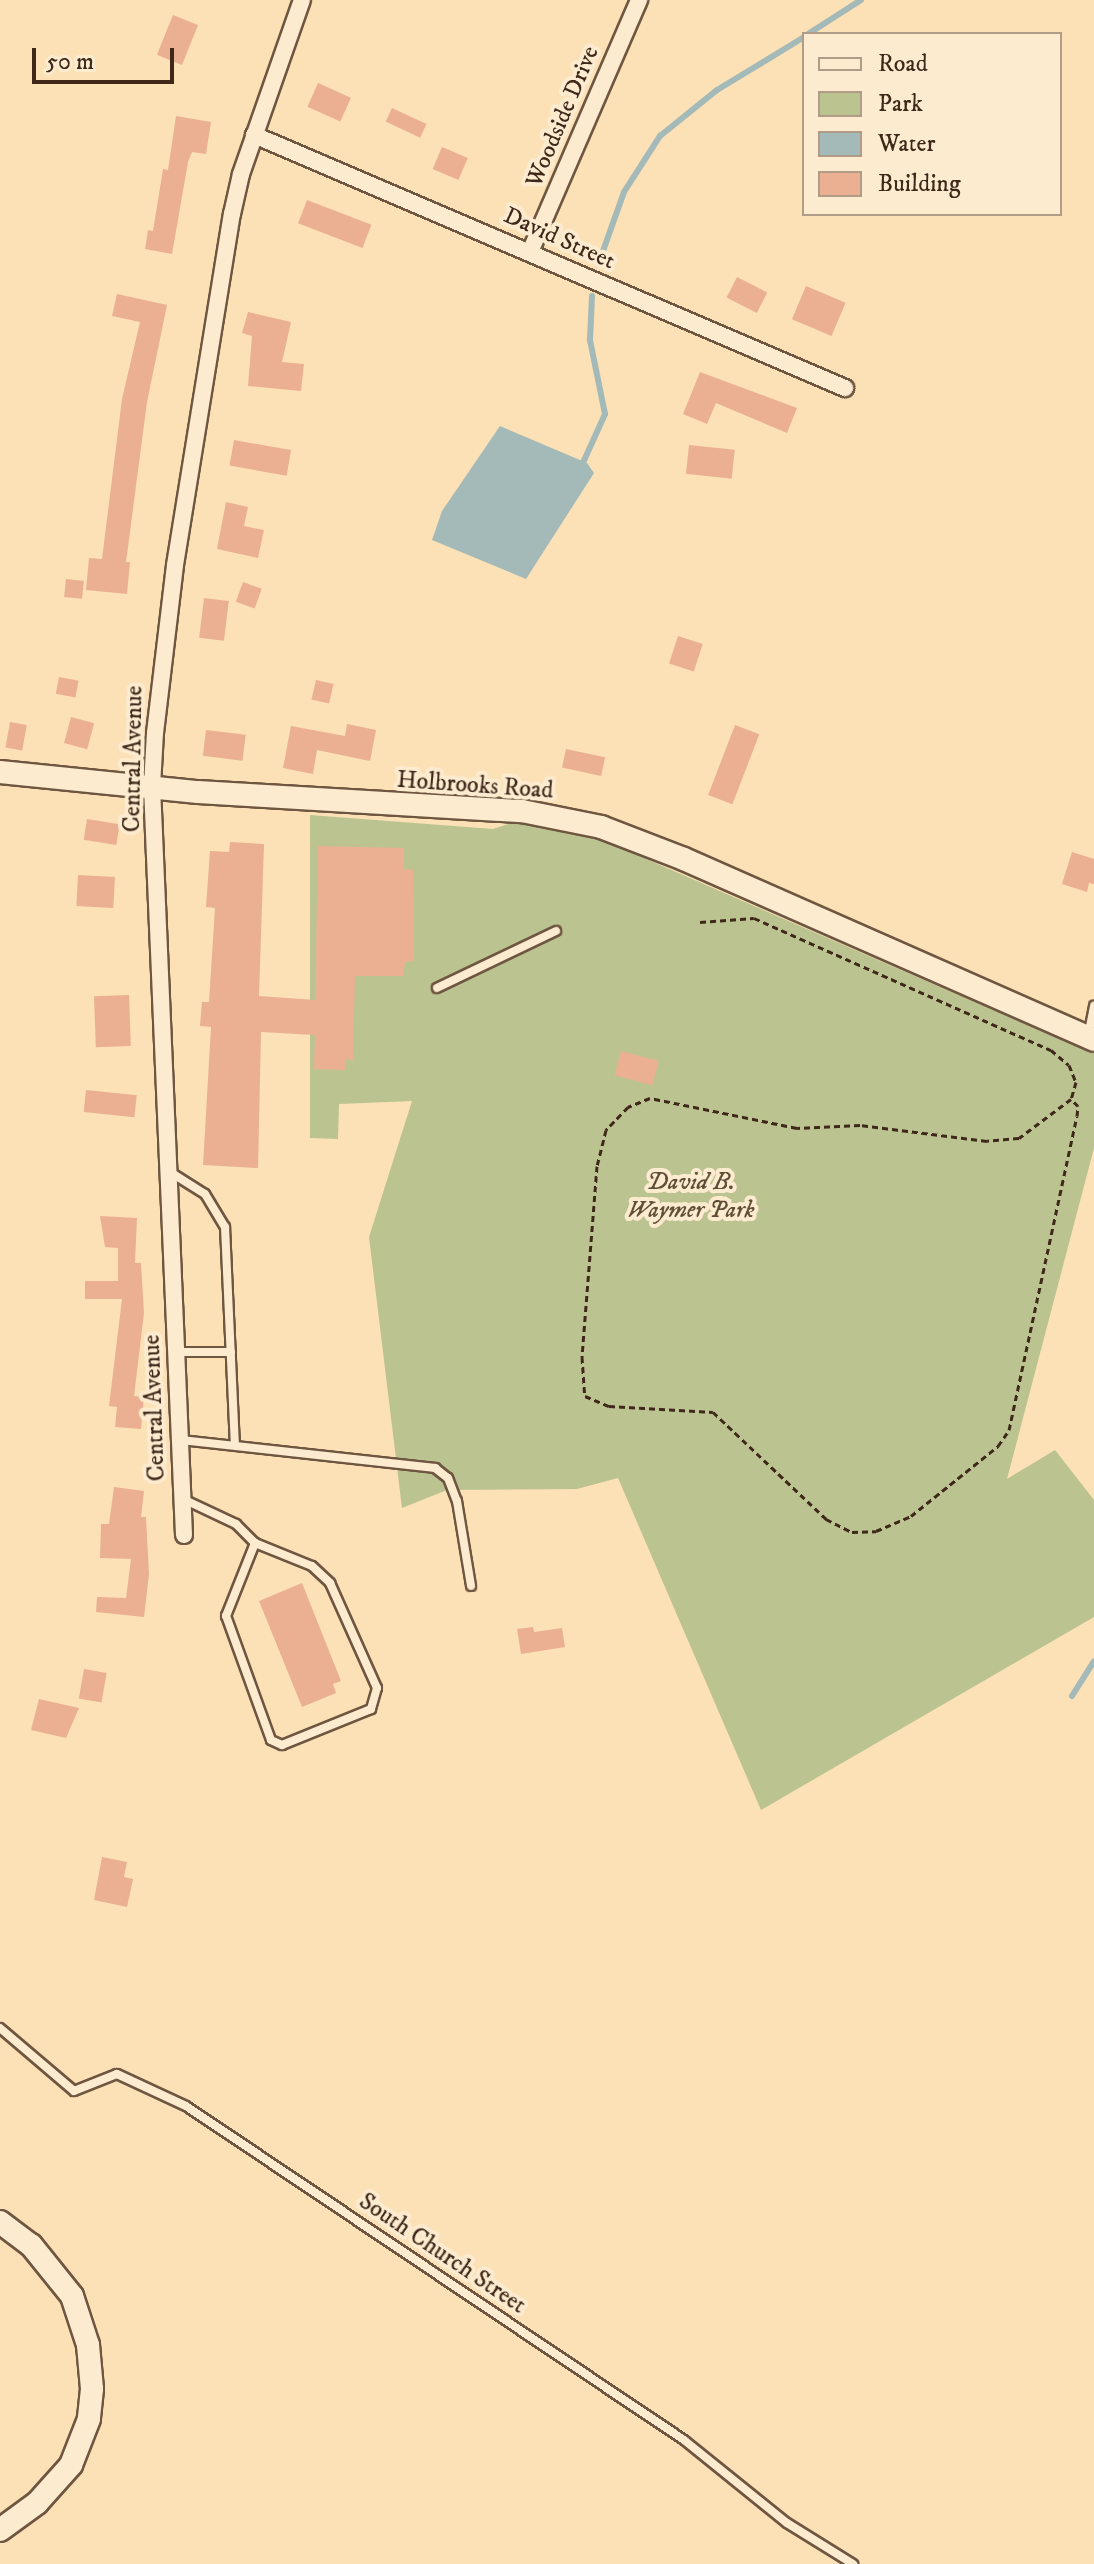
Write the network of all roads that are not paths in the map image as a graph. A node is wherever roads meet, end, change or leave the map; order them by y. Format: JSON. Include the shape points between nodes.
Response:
{"nodes":[{"id":1,"x":302,"y":0,"type":"edge"},
{"id":2,"x":639,"y":0,"type":"edge"},
{"id":3,"x":254,"y":135,"type":"junction"},
{"id":4,"x":530,"y":252,"type":"junction"},
{"id":5,"x":845,"y":388,"type":"dead end"},
{"id":6,"x":0,"y":772,"type":"edge"},
{"id":7,"x":152,"y":786,"type":"junction"},
{"id":8,"x":556,"y":931,"type":"dead end"},
{"id":9,"x":437,"y":988,"type":"dead end"},
{"id":10,"x":1094,"y":1006,"type":"edge"},
{"id":11,"x":1091,"y":1039,"type":"edge"},
{"id":12,"x":170,"y":1172,"type":"junction"},
{"id":13,"x":177,"y":1352,"type":"junction"},
{"id":14,"x":231,"y":1352,"type":"junction"},
{"id":15,"x":180,"y":1439,"type":"junction"},
{"id":16,"x":235,"y":1445,"type":"junction"},
{"id":17,"x":182,"y":1499,"type":"junction"},
{"id":18,"x":184,"y":1535,"type":"dead end"},
{"id":19,"x":255,"y":1543,"type":"junction"},
{"id":20,"x":471,"y":1586,"type":"dead end"},
{"id":21,"x":0,"y":2028,"type":"edge"},
{"id":22,"x":0,"y":2222,"type":"edge"},
{"id":23,"x":0,"y":2530,"type":"edge"},
{"id":24,"x":853,"y":2564,"type":"edge"}],
"edges":[{"from":1,"to":3,"type":"street","name":"Central Avenue"},
{"from":2,"to":4,"type":"street","name":"Woodside Drive"},
{"from":3,"to":4,"type":"street","name":"David Street"},
{"from":3,"to":7,"type":"street","name":"Central Avenue","via":[[232,214],[175,565]]},
{"from":4,"to":5,"type":"street","name":"David Street"},
{"from":6,"to":7,"type":"street","name":"Holbrooks Road"},
{"from":7,"to":11,"type":"street","name":"Holbrooks Road","via":[[522,811],[601,827]]},
{"from":7,"to":12,"type":"street","name":"Central Avenue"},
{"from":8,"to":9,"type":"lane"},
{"from":10,"to":11,"type":"lane"},
{"from":12,"to":13,"type":"street","name":"Central Avenue"},
{"from":12,"to":14,"type":"lane","via":[[205,1194],[225,1227]]},
{"from":13,"to":14,"type":"lane"},
{"from":13,"to":15,"type":"street","name":"Central Avenue"},
{"from":14,"to":16,"type":"lane"},
{"from":15,"to":16,"type":"lane"},
{"from":15,"to":17,"type":"street","name":"Central Avenue"},
{"from":16,"to":20,"type":"lane","via":[[435,1468],[448,1478],[457,1501]]},
{"from":17,"to":18,"type":"street","name":"Central Avenue"},
{"from":17,"to":19,"type":"lane","via":[[236,1524]]},
{"from":19,"to":19,"type":"lane","via":[[226,1616],[271,1740],[282,1745],[371,1709],[377,1688],[330,1583],[312,1566]]},
{"from":21,"to":24,"type":"lane","name":"South Church Street","via":[[74,2091],[117,2074],[186,2106],[684,2440],[787,2523]]},
{"from":22,"to":23,"type":"street","via":[[31,2245],[72,2296],[92,2378],[89,2419],[71,2465],[37,2503]]}]}
